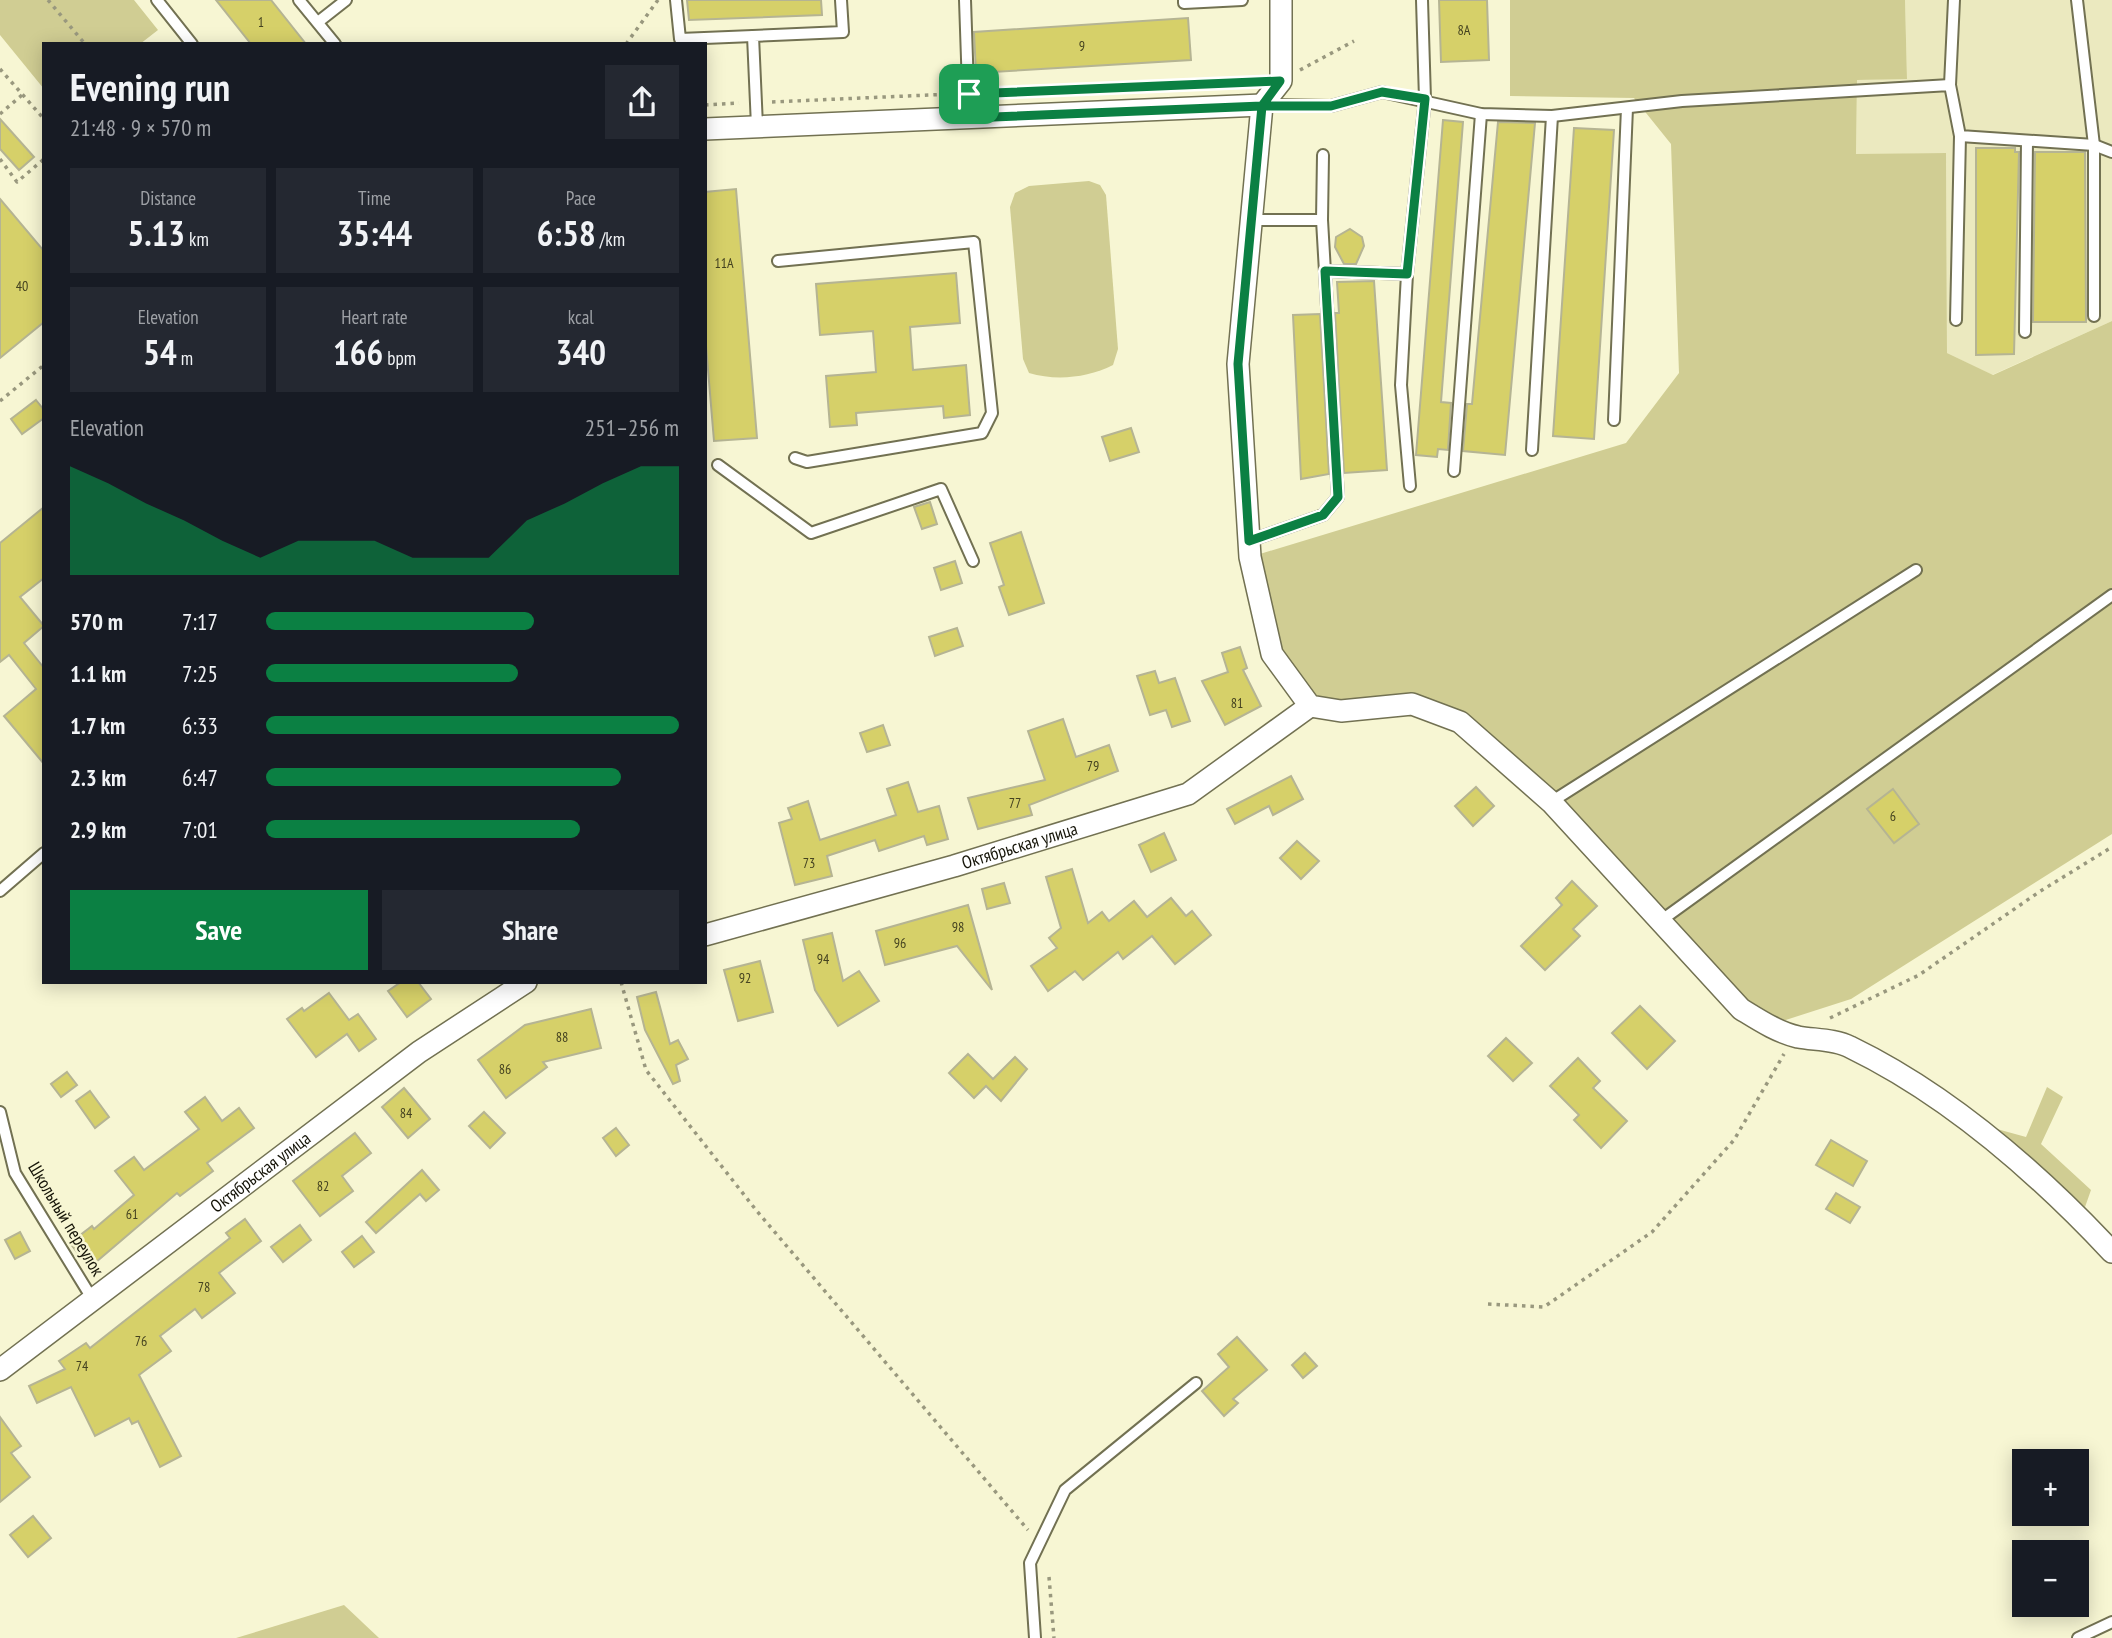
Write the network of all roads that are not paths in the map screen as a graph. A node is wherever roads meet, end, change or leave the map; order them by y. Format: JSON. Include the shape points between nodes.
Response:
{"nodes":[{"id":1,"x":156,"y":0,"type":"edge"},
{"id":2,"x":299,"y":0,"type":"edge"},
{"id":3,"x":346,"y":0,"type":"edge"},
{"id":4,"x":677,"y":0,"type":"edge"},
{"id":5,"x":841,"y":0,"type":"edge"},
{"id":6,"x":965,"y":0,"type":"edge"},
{"id":7,"x":1184,"y":0,"type":"edge"},
{"id":8,"x":1242,"y":0,"type":"edge"},
{"id":9,"x":1281,"y":0,"type":"edge"},
{"id":10,"x":1422,"y":0,"type":"edge"},
{"id":11,"x":1954,"y":0,"type":"edge"},
{"id":12,"x":2077,"y":0,"type":"edge"},
{"id":13,"x":318,"y":22,"type":"junction"},
{"id":14,"x":753,"y":36,"type":"junction"},
{"id":15,"x":190,"y":42,"type":"edge"},
{"id":16,"x":333,"y":42,"type":"edge"},
{"id":17,"x":1950,"y":85,"type":"junction"},
{"id":18,"x":1425,"y":99,"type":"junction"},
{"id":19,"x":1262,"y":106,"type":"junction"},
{"id":20,"x":1628,"y":108,"type":"junction"},
{"id":21,"x":1481,"y":114,"type":"junction"},
{"id":22,"x":1552,"y":116,"type":"junction"},
{"id":23,"x":969,"y":118,"type":"junction"},
{"id":24,"x":757,"y":126,"type":"junction"},
{"id":25,"x":707,"y":129,"type":"edge"},
{"id":26,"x":1960,"y":136,"type":"junction"},
{"id":27,"x":2027,"y":141,"type":"junction"},
{"id":28,"x":2094,"y":145,"type":"junction"},
{"id":29,"x":2112,"y":152,"type":"edge"},
{"id":30,"x":1323,"y":155,"type":"dead end"},
{"id":31,"x":1251,"y":220,"type":"junction"},
{"id":32,"x":1322,"y":220,"type":"junction"},
{"id":33,"x":778,"y":261,"type":"dead end"},
{"id":34,"x":1325,"y":271,"type":"junction"},
{"id":35,"x":1407,"y":274,"type":"junction"},
{"id":36,"x":2094,"y":316,"type":"dead end"},
{"id":37,"x":1956,"y":320,"type":"dead end"},
{"id":38,"x":2025,"y":332,"type":"dead end"},
{"id":39,"x":1614,"y":420,"type":"dead end"},
{"id":40,"x":1532,"y":450,"type":"dead end"},
{"id":41,"x":795,"y":458,"type":"dead end"},
{"id":42,"x":718,"y":465,"type":"dead end"},
{"id":43,"x":1454,"y":471,"type":"dead end"},
{"id":44,"x":1410,"y":486,"type":"dead end"},
{"id":45,"x":1249,"y":541,"type":"junction"},
{"id":46,"x":973,"y":561,"type":"dead end"},
{"id":47,"x":1916,"y":570,"type":"dead end"},
{"id":48,"x":2112,"y":596,"type":"edge"},
{"id":49,"x":1310,"y":706,"type":"junction"},
{"id":50,"x":1551,"y":802,"type":"junction"},
{"id":51,"x":42,"y":855,"type":"edge"},
{"id":52,"x":0,"y":891,"type":"edge"},
{"id":53,"x":1658,"y":922,"type":"junction"},
{"id":54,"x":707,"y":934,"type":"edge"},
{"id":55,"x":523,"y":984,"type":"edge"},
{"id":56,"x":1,"y":1113,"type":"edge"},
{"id":57,"x":2112,"y":1252,"type":"edge"},
{"id":58,"x":93,"y":1300,"type":"junction"},
{"id":59,"x":0,"y":1370,"type":"edge"},
{"id":60,"x":1196,"y":1383,"type":"dead end"},
{"id":61,"x":2112,"y":1622,"type":"edge"},
{"id":62,"x":1035,"y":1638,"type":"edge"},
{"id":63,"x":2078,"y":1638,"type":"edge"}],
"edges":[{"from":1,"to":15,"type":"lane"},
{"from":2,"to":13,"type":"lane"},
{"from":3,"to":13,"type":"lane"},
{"from":4,"to":14,"type":"lane","via":[[680,39]]},
{"from":5,"to":14,"type":"lane","via":[[843,32]]},
{"from":6,"to":23,"type":"lane"},
{"from":7,"to":8,"type":"lane"},
{"from":9,"to":19,"type":"street","via":[[1280,81]]},
{"from":10,"to":18,"type":"lane"},
{"from":11,"to":17,"type":"lane"},
{"from":12,"to":28,"type":"lane"},
{"from":13,"to":16,"type":"lane"},
{"from":14,"to":24,"type":"lane"},
{"from":17,"to":20,"type":"lane"},
{"from":17,"to":26,"type":"lane"},
{"from":18,"to":19,"type":"lane","via":[[1382,92],[1331,106]]},
{"from":18,"to":21,"type":"lane"},
{"from":18,"to":35,"type":"lane"},
{"from":19,"to":23,"type":"street"},
{"from":19,"to":31,"type":"street"},
{"from":20,"to":22,"type":"lane"},
{"from":20,"to":39,"type":"lane"},
{"from":21,"to":22,"type":"lane"},
{"from":21,"to":43,"type":"lane"},
{"from":22,"to":40,"type":"lane"},
{"from":23,"to":24,"type":"street"},
{"from":24,"to":25,"type":"street"},
{"from":26,"to":27,"type":"lane"},
{"from":26,"to":37,"type":"lane"},
{"from":27,"to":28,"type":"lane"},
{"from":27,"to":38,"type":"lane"},
{"from":28,"to":29,"type":"lane"},
{"from":28,"to":36,"type":"lane"},
{"from":30,"to":32,"type":"lane"},
{"from":31,"to":32,"type":"lane"},
{"from":31,"to":45,"type":"street","via":[[1238,364]]},
{"from":32,"to":34,"type":"lane"},
{"from":33,"to":41,"type":"lane","via":[[974,242],[992,413],[982,433],[807,462]]},
{"from":34,"to":35,"type":"lane"},
{"from":34,"to":45,"type":"lane","via":[[1338,497],[1323,515]]},
{"from":35,"to":44,"type":"lane","via":[[1401,385]]},
{"from":42,"to":46,"type":"lane","via":[[811,533],[941,489]]},
{"from":45,"to":49,"type":"street","via":[[1272,654]]},
{"from":47,"to":50,"type":"lane"},
{"from":48,"to":53,"type":"lane"},
{"from":49,"to":50,"type":"street","via":[[1341,711],[1412,704],[1460,722]]},
{"from":49,"to":54,"type":"street","name":"Октябрьская улица","via":[[1188,794],[954,866]]},
{"from":50,"to":53,"type":"street"},
{"from":51,"to":52,"type":"lane"},
{"from":53,"to":57,"type":"street","via":[[1741,1009],[1767,1026],[1847,1045],[1942,1099],[2076,1214]]},
{"from":55,"to":58,"type":"street","name":"Октябрьская улица","via":[[419,1052]]},
{"from":56,"to":58,"type":"lane","name":"Школьный переулок","via":[[15,1173]]},
{"from":58,"to":59,"type":"street","name":"Октябрьская улица"},
{"from":60,"to":62,"type":"lane","via":[[1065,1490],[1030,1563]]},
{"from":61,"to":63,"type":"lane"}]}
